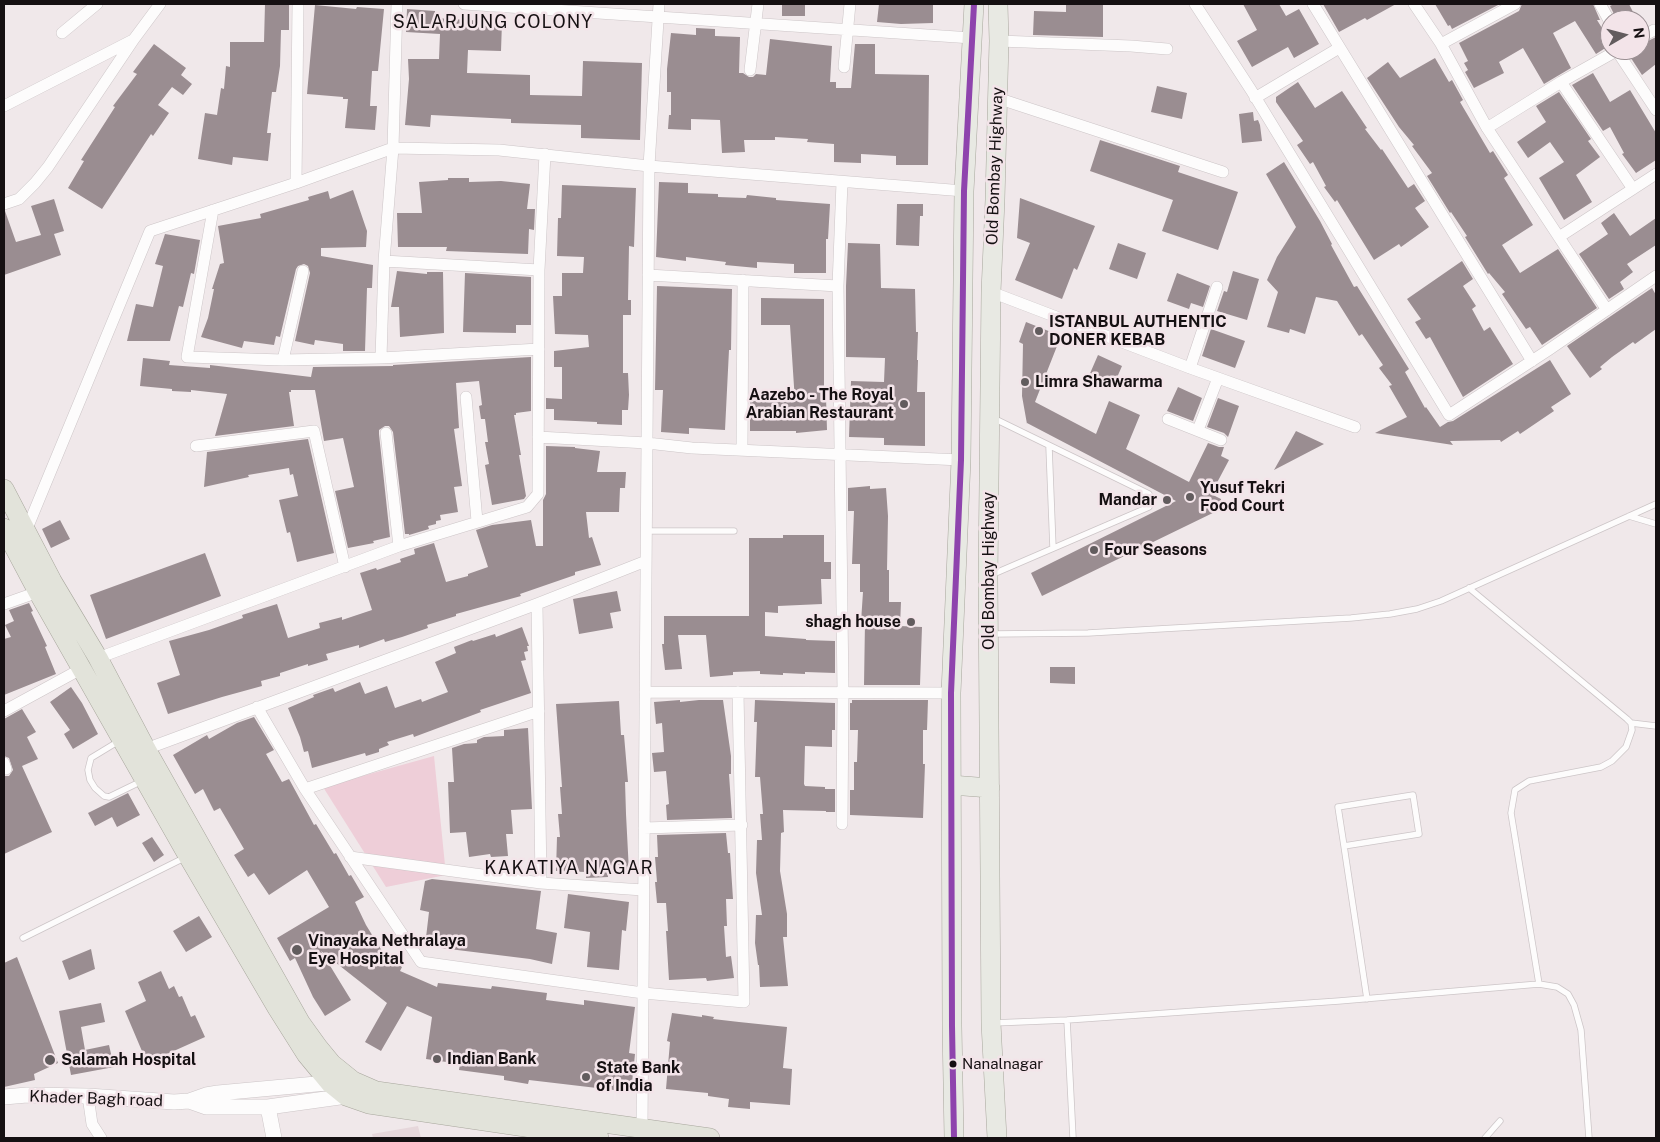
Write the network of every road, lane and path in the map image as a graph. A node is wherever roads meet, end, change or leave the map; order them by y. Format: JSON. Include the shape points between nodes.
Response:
{"nodes":[{"id":1,"x":98,"y":4,"type":"edge"},
{"id":2,"x":160,"y":4,"type":"edge"},
{"id":3,"x":298,"y":4,"type":"edge"},
{"id":4,"x":396,"y":4,"type":"edge"},
{"id":5,"x":464,"y":4,"type":"edge"},
{"id":6,"x":659,"y":4,"type":"edge"},
{"id":7,"x":758,"y":4,"type":"edge"},
{"id":8,"x":850,"y":4,"type":"edge"},
{"id":9,"x":974,"y":4,"type":"edge"},
{"id":10,"x":998,"y":4,"type":"edge"},
{"id":11,"x":1195,"y":4,"type":"edge"},
{"id":12,"x":1313,"y":4,"type":"edge"},
{"id":13,"x":1414,"y":4,"type":"edge"},
{"id":14,"x":1515,"y":4,"type":"edge"},
{"id":15,"x":505,"y":5,"type":"edge"},
{"id":16,"x":658,"y":17,"type":"junction"},
{"id":17,"x":756,"y":24,"type":"junction"},
{"id":18,"x":848,"y":30,"type":"junction"},
{"id":19,"x":1654,"y":30,"type":"dead end"},
{"id":20,"x":1650,"y":32,"type":"edge"},
{"id":21,"x":62,"y":33,"type":"dead end"},
{"id":22,"x":972,"y":38,"type":"junction"},
{"id":23,"x":134,"y":39,"type":"junction"},
{"id":24,"x":999,"y":41,"type":"junction"},
{"id":25,"x":1441,"y":44,"type":"junction"},
{"id":26,"x":1339,"y":48,"type":"junction"},
{"id":27,"x":1167,"y":49,"type":"dead end"},
{"id":28,"x":1600,"y":60,"type":"edge"},
{"id":29,"x":1624,"y":60,"type":"edge"},
{"id":30,"x":844,"y":67,"type":"dead end"},
{"id":31,"x":750,"y":70,"type":"dead end"},
{"id":32,"x":1561,"y":82,"type":"junction"},
{"id":33,"x":997,"y":98,"type":"junction"},
{"id":34,"x":1255,"y":98,"type":"junction"},
{"id":35,"x":4,"y":106,"type":"edge"},
{"id":36,"x":1656,"y":110,"type":"edge"},
{"id":37,"x":1488,"y":128,"type":"junction"},
{"id":38,"x":392,"y":148,"type":"junction"},
{"id":39,"x":545,"y":154,"type":"junction"},
{"id":40,"x":648,"y":166,"type":"junction"},
{"id":41,"x":1222,"y":172,"type":"dead end"},
{"id":42,"x":1656,"y":174,"type":"edge"},
{"id":43,"x":842,"y":182,"type":"junction"},
{"id":44,"x":296,"y":183,"type":"junction"},
{"id":45,"x":1633,"y":189,"type":"junction"},
{"id":46,"x":964,"y":191,"type":"junction"},
{"id":47,"x":4,"y":204,"type":"edge"},
{"id":48,"x":213,"y":210,"type":"junction"},
{"id":49,"x":1558,"y":237,"type":"junction"},
{"id":50,"x":384,"y":261,"type":"junction"},
{"id":51,"x":539,"y":270,"type":"junction"},
{"id":52,"x":303,"y":271,"type":"dead end"},
{"id":53,"x":648,"y":274,"type":"junction"},
{"id":54,"x":1656,"y":276,"type":"edge"},
{"id":55,"x":743,"y":280,"type":"junction"},
{"id":56,"x":838,"y":286,"type":"junction"},
{"id":57,"x":1217,"y":287,"type":"dead end"},
{"id":58,"x":991,"y":292,"type":"junction"},
{"id":59,"x":1606,"y":310,"type":"junction"},
{"id":60,"x":539,"y":349,"type":"junction"},
{"id":61,"x":382,"y":358,"type":"junction"},
{"id":62,"x":283,"y":360,"type":"junction"},
{"id":63,"x":1532,"y":361,"type":"junction"},
{"id":64,"x":1190,"y":368,"type":"junction"},
{"id":65,"x":1218,"y":378,"type":"junction"},
{"id":66,"x":466,"y":396,"type":"dead end"},
{"id":67,"x":991,"y":417,"type":"junction"},
{"id":68,"x":1168,"y":419,"type":"dead end"},
{"id":69,"x":1355,"y":427,"type":"dead end"},
{"id":70,"x":1198,"y":430,"type":"junction"},
{"id":71,"x":386,"y":433,"type":"dead end"},
{"id":72,"x":538,"y":438,"type":"junction"},
{"id":73,"x":1221,"y":440,"type":"dead end"},
{"id":74,"x":646,"y":443,"type":"junction"},
{"id":75,"x":196,"y":446,"type":"dead end"},
{"id":76,"x":1049,"y":447,"type":"junction"},
{"id":77,"x":742,"y":450,"type":"junction"},
{"id":78,"x":840,"y":456,"type":"junction"},
{"id":79,"x":961,"y":460,"type":"junction"},
{"id":80,"x":4,"y":489,"type":"edge"},
{"id":81,"x":1656,"y":504,"type":"edge"},
{"id":82,"x":1629,"y":516,"type":"junction"},
{"id":83,"x":477,"y":521,"type":"junction"},
{"id":84,"x":1656,"y":524,"type":"edge"},
{"id":85,"x":4,"y":528,"type":"edge"},
{"id":86,"x":26,"y":531,"type":"junction"},
{"id":87,"x":734,"y":531,"type":"dead end"},
{"id":88,"x":646,"y":532,"type":"junction"},
{"id":89,"x":399,"y":546,"type":"junction"},
{"id":90,"x":1052,"y":548,"type":"junction"},
{"id":91,"x":646,"y":561,"type":"junction"},
{"id":92,"x":345,"y":567,"type":"junction"},
{"id":93,"x":988,"y":577,"type":"junction"},
{"id":94,"x":1470,"y":588,"type":"junction"},
{"id":95,"x":38,"y":592,"type":"junction"},
{"id":96,"x":4,"y":604,"type":"edge"},
{"id":97,"x":538,"y":604,"type":"junction"},
{"id":98,"x":988,"y":634,"type":"junction"},
{"id":99,"x":98,"y":658,"type":"junction"},
{"id":100,"x":82,"y":669,"type":"junction"},
{"id":101,"x":645,"y":692,"type":"junction"},
{"id":102,"x":738,"y":692,"type":"junction"},
{"id":103,"x":844,"y":692,"type":"junction"},
{"id":104,"x":951,"y":693,"type":"junction"},
{"id":105,"x":257,"y":706,"type":"junction"},
{"id":106,"x":4,"y":711,"type":"edge"},
{"id":107,"x":539,"y":711,"type":"junction"},
{"id":108,"x":1631,"y":723,"type":"junction"},
{"id":109,"x":1656,"y":726,"type":"edge"},
{"id":110,"x":122,"y":740,"type":"junction"},
{"id":111,"x":146,"y":749,"type":"junction"},
{"id":112,"x":144,"y":780,"type":"junction"},
{"id":113,"x":951,"y":785,"type":"junction"},
{"id":114,"x":305,"y":788,"type":"junction"},
{"id":115,"x":990,"y":788,"type":"junction"},
{"id":116,"x":842,"y":824,"type":"dead end"},
{"id":117,"x":742,"y":825,"type":"junction"},
{"id":118,"x":644,"y":828,"type":"junction"},
{"id":119,"x":1344,"y":846,"type":"junction"},
{"id":120,"x":188,"y":856,"type":"junction"},
{"id":121,"x":350,"y":857,"type":"junction"},
{"id":122,"x":541,"y":884,"type":"junction"},
{"id":123,"x":644,"y":890,"type":"junction"},
{"id":124,"x":23,"y":938,"type":"dead end"},
{"id":125,"x":1539,"y":984,"type":"junction"},
{"id":126,"x":643,"y":993,"type":"junction"},
{"id":127,"x":1367,"y":999,"type":"junction"},
{"id":128,"x":1067,"y":1020,"type":"junction"},
{"id":129,"x":991,"y":1023,"type":"junction"},
{"id":130,"x":330,"y":1083,"type":"junction"},
{"id":131,"x":350,"y":1089,"type":"junction"},
{"id":132,"x":88,"y":1096,"type":"junction"},
{"id":133,"x":4,"y":1097,"type":"edge"},
{"id":134,"x":189,"y":1101,"type":"junction"},
{"id":135,"x":268,"y":1107,"type":"junction"},
{"id":136,"x":1500,"y":1121,"type":"dead end"},
{"id":137,"x":642,"y":1129,"type":"junction"},
{"id":138,"x":100,"y":1138,"type":"edge"},
{"id":139,"x":274,"y":1138,"type":"edge"},
{"id":140,"x":600,"y":1138,"type":"edge"},
{"id":141,"x":710,"y":1138,"type":"edge"},
{"id":142,"x":954,"y":1138,"type":"edge"},
{"id":143,"x":997,"y":1138,"type":"edge"},
{"id":144,"x":1073,"y":1138,"type":"edge"},
{"id":145,"x":1485,"y":1138,"type":"edge"},
{"id":146,"x":1589,"y":1138,"type":"edge"}],
"edges":[{"from":1,"to":21,"type":"street"},
{"from":2,"to":23,"type":"street"},
{"from":3,"to":44,"type":"street"},
{"from":4,"to":38,"type":"street"},
{"from":5,"to":15,"type":"street"},
{"from":6,"to":16,"type":"street"},
{"from":7,"to":17,"type":"street"},
{"from":8,"to":18,"type":"street"},
{"from":9,"to":22,"type":"main road","name":"Old Bombay Highway"},
{"from":10,"to":24,"type":"main road","name":"Old Bombay Highway"},
{"from":11,"to":34,"type":"street"},
{"from":12,"to":26,"type":"street"},
{"from":13,"to":25,"type":"street"},
{"from":14,"to":25,"type":"street"},
{"from":15,"to":16,"type":"street"},
{"from":16,"to":17,"type":"street"},
{"from":16,"to":40,"type":"street"},
{"from":17,"to":18,"type":"street"},
{"from":17,"to":31,"type":"street"},
{"from":18,"to":22,"type":"street"},
{"from":18,"to":30,"type":"street"},
{"from":19,"to":20,"type":"street"},
{"from":22,"to":46,"type":"main road","name":"Old Bombay Highway"},
{"from":23,"to":35,"type":"street"},
{"from":23,"to":47,"type":"street","via":[[48,167],[19,199]]},
{"from":24,"to":27,"type":"street"},
{"from":24,"to":33,"type":"main road","name":"Old Bombay Highway"},
{"from":25,"to":37,"type":"street"},
{"from":26,"to":34,"type":"street"},
{"from":26,"to":63,"type":"street"},
{"from":28,"to":32,"type":"street"},
{"from":29,"to":36,"type":"street"},
{"from":32,"to":37,"type":"street"},
{"from":32,"to":45,"type":"street"},
{"from":33,"to":41,"type":"street"},
{"from":33,"to":58,"type":"main road","name":"Old Bombay Highway"},
{"from":34,"to":63,"type":"street","via":[[1449,415]]},
{"from":37,"to":49,"type":"street"},
{"from":38,"to":39,"type":"street"},
{"from":38,"to":44,"type":"street"},
{"from":38,"to":50,"type":"street"},
{"from":39,"to":40,"type":"street"},
{"from":39,"to":51,"type":"street"},
{"from":40,"to":43,"type":"street"},
{"from":40,"to":53,"type":"street"},
{"from":42,"to":45,"type":"street"},
{"from":43,"to":46,"type":"street"},
{"from":43,"to":56,"type":"street"},
{"from":44,"to":48,"type":"street"},
{"from":45,"to":49,"type":"street"},
{"from":46,"to":79,"type":"main road","name":"Old Bombay Highway"},
{"from":48,"to":62,"type":"street","via":[[187,357]]},
{"from":48,"to":86,"type":"street","via":[[150,231]]},
{"from":49,"to":59,"type":"street"},
{"from":50,"to":51,"type":"street"},
{"from":50,"to":61,"type":"street"},
{"from":51,"to":60,"type":"street"},
{"from":52,"to":62,"type":"street"},
{"from":53,"to":55,"type":"street"},
{"from":53,"to":74,"type":"street"},
{"from":54,"to":59,"type":"street"},
{"from":55,"to":56,"type":"street"},
{"from":55,"to":77,"type":"street"},
{"from":56,"to":78,"type":"street"},
{"from":57,"to":64,"type":"street"},
{"from":58,"to":64,"type":"street"},
{"from":58,"to":67,"type":"main road","name":"Old Bombay Highway"},
{"from":59,"to":63,"type":"street"},
{"from":60,"to":61,"type":"street"},
{"from":60,"to":72,"type":"street"},
{"from":61,"to":62,"type":"street"},
{"from":64,"to":65,"type":"street"},
{"from":65,"to":69,"type":"street"},
{"from":65,"to":70,"type":"street"},
{"from":66,"to":83,"type":"street"},
{"from":67,"to":76,"type":"lane"},
{"from":67,"to":93,"type":"main road","name":"Old Bombay Highway"},
{"from":68,"to":70,"type":"street"},
{"from":70,"to":73,"type":"street"},
{"from":71,"to":89,"type":"street"},
{"from":72,"to":74,"type":"street"},
{"from":72,"to":83,"type":"street","via":[[538,494],[527,506]]},
{"from":74,"to":77,"type":"street"},
{"from":74,"to":88,"type":"street"},
{"from":75,"to":92,"type":"street","via":[[314,431]]},
{"from":76,"to":90,"type":"lane"},
{"from":76,"to":90,"type":"lane","via":[[1149,494],[1152,500],[1149,507]]},
{"from":77,"to":78,"type":"street"},
{"from":78,"to":79,"type":"street"},
{"from":78,"to":103,"type":"street"},
{"from":79,"to":104,"type":"main road","name":"Old Bombay Highway"},
{"from":80,"to":86,"type":"highway"},
{"from":81,"to":82,"type":"lane"},
{"from":82,"to":84,"type":"lane"},
{"from":82,"to":94,"type":"lane"},
{"from":83,"to":89,"type":"street"},
{"from":85,"to":95,"type":"highway"},
{"from":86,"to":99,"type":"highway"},
{"from":87,"to":88,"type":"lane"},
{"from":88,"to":91,"type":"street"},
{"from":89,"to":92,"type":"street"},
{"from":90,"to":93,"type":"lane"},
{"from":91,"to":97,"type":"street"},
{"from":91,"to":101,"type":"street"},
{"from":92,"to":99,"type":"street"},
{"from":93,"to":98,"type":"main road","name":"Old Bombay Highway"},
{"from":94,"to":98,"type":"lane","via":[[1417,609],[1351,618],[1088,633]]},
{"from":94,"to":108,"type":"lane"},
{"from":95,"to":96,"type":"street"},
{"from":95,"to":100,"type":"highway"},
{"from":97,"to":105,"type":"street"},
{"from":97,"to":107,"type":"street"},
{"from":98,"to":115,"type":"main road","name":"Old Bombay Highway"},
{"from":99,"to":111,"type":"highway"},
{"from":100,"to":106,"type":"street"},
{"from":100,"to":110,"type":"highway"},
{"from":101,"to":102,"type":"street"},
{"from":101,"to":118,"type":"street"},
{"from":102,"to":103,"type":"street"},
{"from":102,"to":117,"type":"street"},
{"from":103,"to":104,"type":"street"},
{"from":103,"to":116,"type":"street"},
{"from":104,"to":113,"type":"main road","name":"Old Bombay Highway"},
{"from":105,"to":111,"type":"street"},
{"from":105,"to":114,"type":"street"},
{"from":107,"to":114,"type":"street"},
{"from":107,"to":122,"type":"street"},
{"from":108,"to":109,"type":"lane"},
{"from":108,"to":125,"type":"lane","via":[[1628,742],[1612,761],[1601,767],[1529,781],[1515,790],[1511,813]]},
{"from":110,"to":112,"type":"highway"},
{"from":110,"to":112,"type":"lane","via":[[91,758],[90,780],[95,788],[109,797]]},
{"from":111,"to":131,"type":"highway","via":[[300,1022]]},
{"from":112,"to":120,"type":"highway"},
{"from":113,"to":115,"type":"main road"},
{"from":113,"to":142,"type":"main road","name":"Old Bombay Highway"},
{"from":114,"to":121,"type":"street"},
{"from":115,"to":129,"type":"main road","name":"Old Bombay Highway"},
{"from":117,"to":118,"type":"street"},
{"from":117,"to":126,"type":"street","via":[[744,1002]]},
{"from":118,"to":123,"type":"street"},
{"from":119,"to":119,"type":"lane","via":[[1419,834],[1413,795],[1338,807]]},
{"from":119,"to":127,"type":"lane"},
{"from":120,"to":124,"type":"lane"},
{"from":120,"to":130,"type":"highway","via":[[291,1032]]},
{"from":121,"to":122,"type":"street"},
{"from":121,"to":126,"type":"street","via":[[421,962]]},
{"from":122,"to":123,"type":"street"},
{"from":123,"to":126,"type":"street"},
{"from":125,"to":127,"type":"lane"},
{"from":125,"to":146,"type":"lane","via":[[1568,994],[1574,1005],[1581,1030]]},
{"from":126,"to":137,"type":"street"},
{"from":127,"to":128,"type":"lane"},
{"from":128,"to":129,"type":"lane"},
{"from":128,"to":144,"type":"lane"},
{"from":129,"to":143,"type":"main road","name":"Old Bombay Highway"},
{"from":130,"to":131,"type":"highway"},
{"from":130,"to":134,"type":"street","name":"Khader Bagh road","via":[[218,1093]]},
{"from":131,"to":135,"type":"street","name":"Khader Bagh road"},
{"from":131,"to":137,"type":"highway"},
{"from":131,"to":140,"type":"highway","via":[[369,1104]]},
{"from":132,"to":133,"type":"street","name":"Khader Bagh road"},
{"from":132,"to":134,"type":"street","name":"Khader Bagh road"},
{"from":132,"to":138,"type":"street","via":[[92,1124]]},
{"from":134,"to":135,"type":"street","name":"Khader Bagh road","via":[[206,1107]]},
{"from":135,"to":139,"type":"street"},
{"from":136,"to":145,"type":"lane"},
{"from":137,"to":141,"type":"highway"}]}
